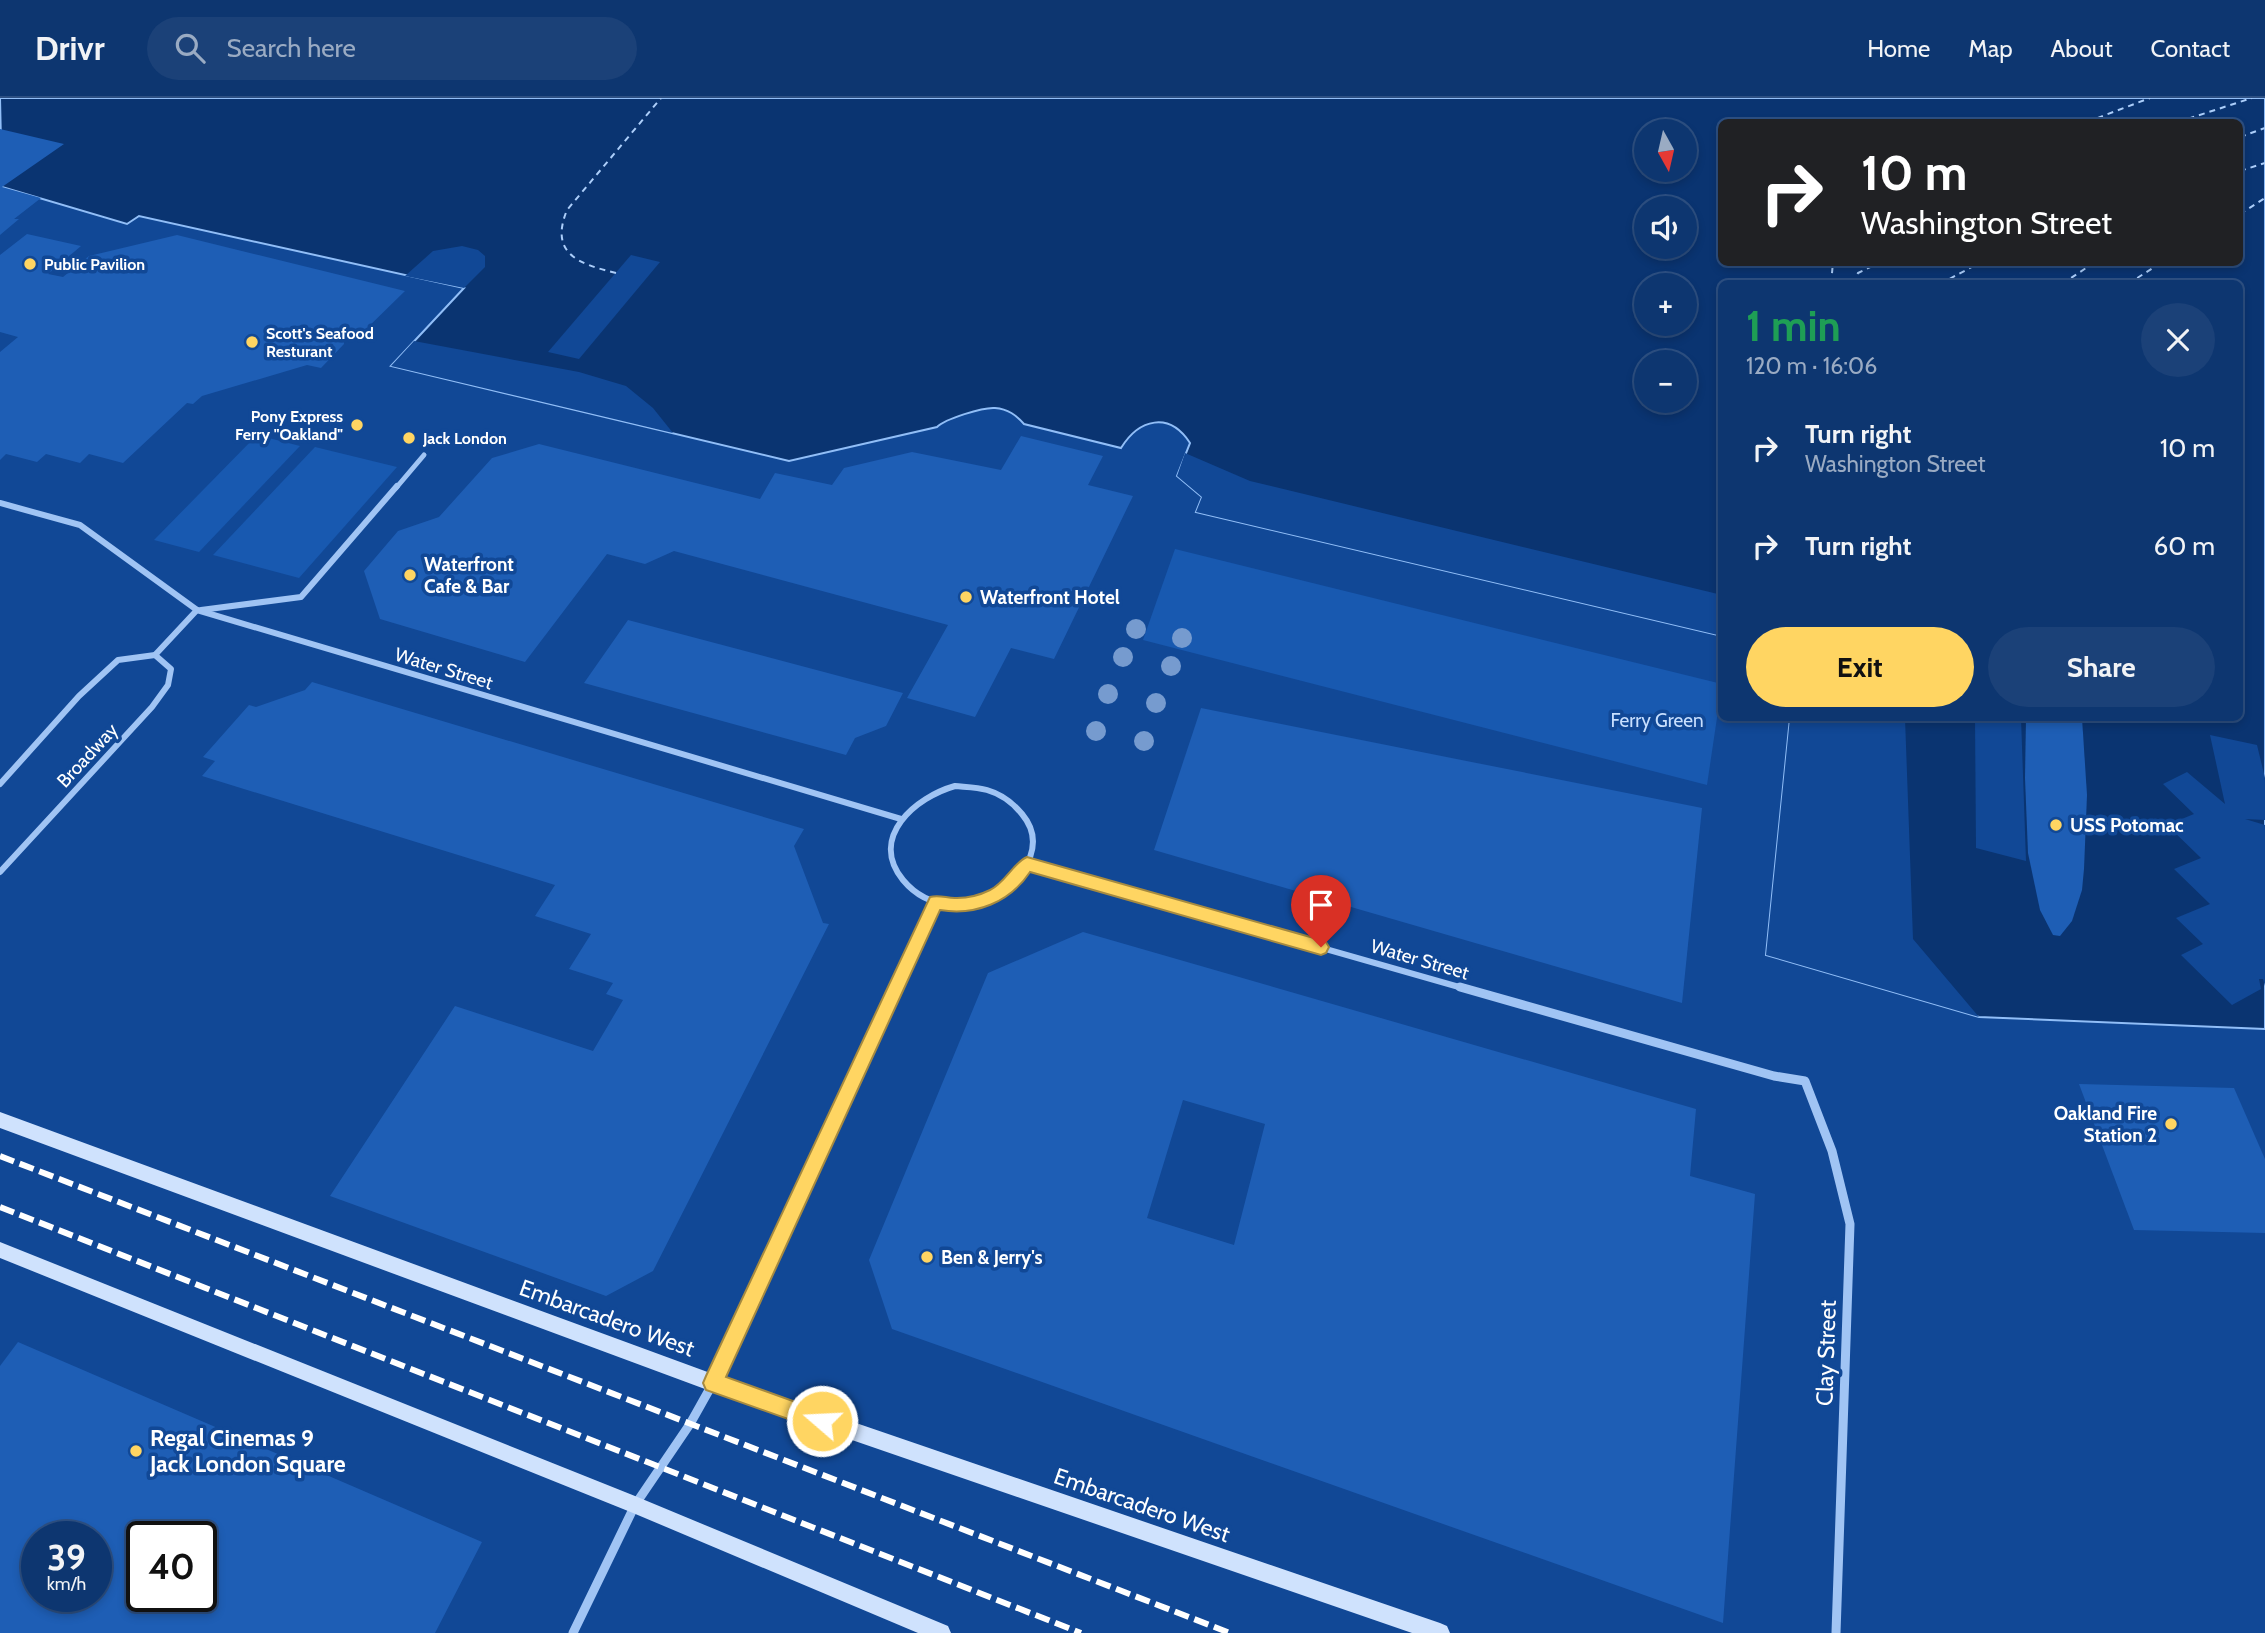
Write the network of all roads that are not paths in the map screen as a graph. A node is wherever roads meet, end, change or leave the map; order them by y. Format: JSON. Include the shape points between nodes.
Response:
{"nodes":[{"id":1,"x":424,"y":455,"type":"dead end"},
{"id":2,"x":0,"y":503,"type":"edge"},
{"id":3,"x":197,"y":610,"type":"junction"},
{"id":4,"x":155,"y":655,"type":"junction"},
{"id":5,"x":0,"y":784,"type":"edge"},
{"id":6,"x":901,"y":819,"type":"junction"},
{"id":7,"x":1027,"y":864,"type":"junction"},
{"id":8,"x":0,"y":872,"type":"edge"},
{"id":9,"x":936,"y":902,"type":"junction"},
{"id":10,"x":1805,"y":1081,"type":"joint"},
{"id":11,"x":0,"y":1120,"type":"edge"},
{"id":12,"x":0,"y":1250,"type":"edge"},
{"id":13,"x":713,"y":1383,"type":"junction"},
{"id":14,"x":635,"y":1505,"type":"junction"},
{"id":15,"x":573,"y":1633,"type":"edge"},
{"id":16,"x":941,"y":1633,"type":"edge"},
{"id":17,"x":1440,"y":1633,"type":"edge"},
{"id":18,"x":1836,"y":1633,"type":"edge"}],
"edges":[{"from":1,"to":3,"type":"street","via":[[301,597]]},
{"from":2,"to":3,"type":"street","name":"Water Street","via":[[80,525]]},
{"from":3,"to":4,"type":"street"},
{"from":3,"to":6,"type":"street","name":"Water Street"},
{"from":4,"to":5,"type":"street","via":[[117,660]]},
{"from":4,"to":8,"type":"street","name":"Broadway","via":[[171,668],[168,685]]},
{"from":6,"to":7,"type":"street","via":[[933,793],[955,786],[996,791],[1024,813],[1032,847]]},
{"from":6,"to":9,"type":"street","via":[[894,835],[895,868],[904,883]]},
{"from":7,"to":9,"type":"street","via":[[999,894],[957,906]]},
{"from":7,"to":10,"type":"street","name":"Water Street","via":[[1774,1076]]},
{"from":9,"to":13,"type":"street"},
{"from":10,"to":18,"type":"street","name":"Clay Street","via":[[1824,1121],[1850,1224]]},
{"from":11,"to":13,"type":"street","name":"Embarcadero West"},
{"from":12,"to":14,"type":"street"},
{"from":13,"to":14,"type":"street"},
{"from":13,"to":17,"type":"street","name":"Embarcadero West"},
{"from":14,"to":15,"type":"street"},
{"from":14,"to":16,"type":"street"}]}
